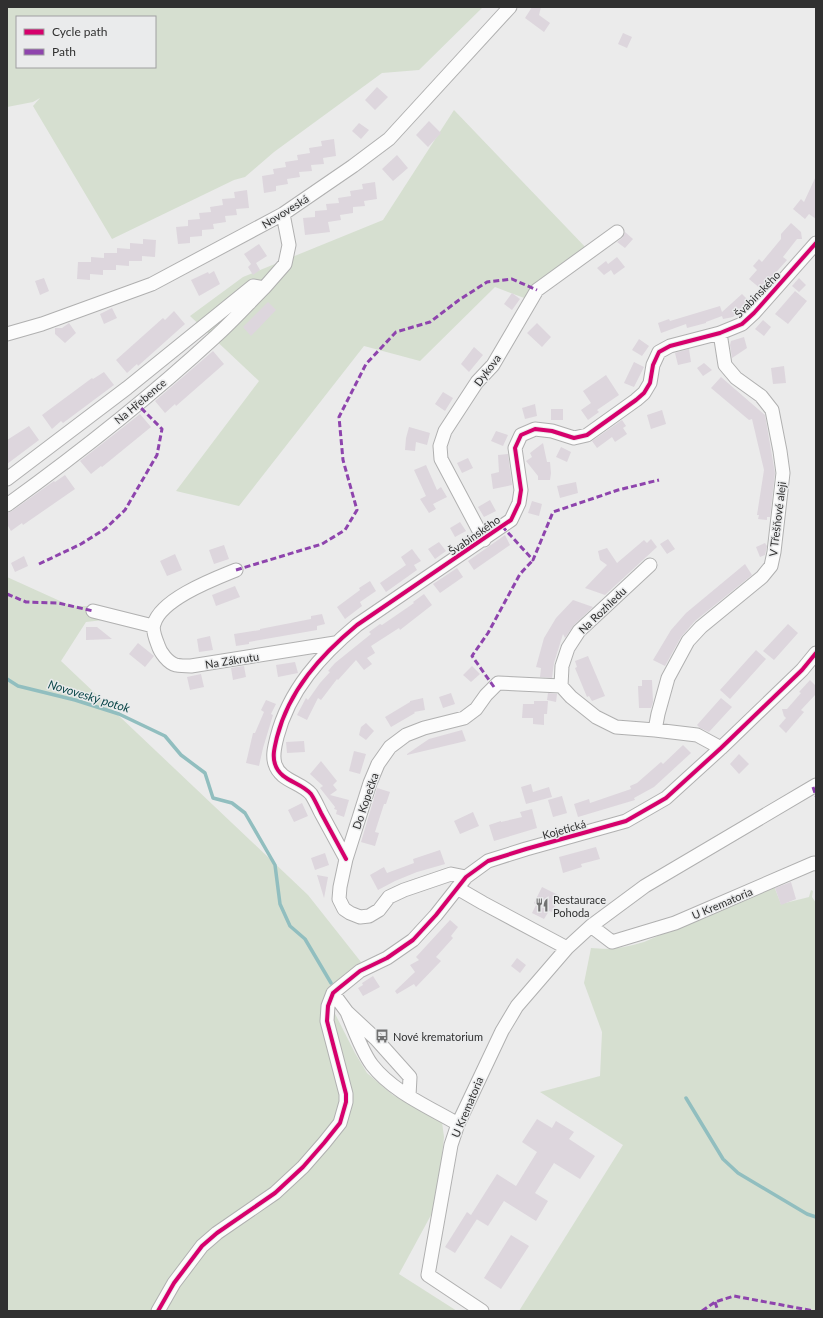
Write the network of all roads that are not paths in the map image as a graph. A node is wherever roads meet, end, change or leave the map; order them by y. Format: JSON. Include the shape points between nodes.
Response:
{"nodes":[{"id":1,"x":510,"y":7,"type":"edge"},
{"id":2,"x":283,"y":214,"type":"junction"},
{"id":3,"x":617,"y":232,"type":"dead end"},
{"id":4,"x":816,"y":243,"type":"edge"},
{"id":5,"x":264,"y":288,"type":"junction"},
{"id":6,"x":720,"y":333,"type":"junction"},
{"id":7,"x":7,"y":334,"type":"edge"},
{"id":8,"x":7,"y":479,"type":"edge"},
{"id":9,"x":7,"y":505,"type":"edge"},
{"id":10,"x":484,"y":540,"type":"junction"},
{"id":11,"x":650,"y":565,"type":"dead end"},
{"id":12,"x":236,"y":570,"type":"dead end"},
{"id":13,"x":93,"y":611,"type":"dead end"},
{"id":14,"x":153,"y":626,"type":"junction"},
{"id":15,"x":335,"y":643,"type":"junction"},
{"id":16,"x":816,"y":653,"type":"edge"},
{"id":17,"x":561,"y":686,"type":"junction"},
{"id":18,"x":655,"y":730,"type":"junction"},
{"id":19,"x":721,"y":748,"type":"junction"},
{"id":20,"x":816,"y":785,"type":"edge"},
{"id":21,"x":346,"y":859,"type":"junction"},
{"id":22,"x":816,"y":864,"type":"edge"},
{"id":23,"x":466,"y":877,"type":"junction"},
{"id":24,"x":457,"y":888,"type":"junction"},
{"id":25,"x":591,"y":926,"type":"junction"},
{"id":26,"x":567,"y":948,"type":"junction"},
{"id":27,"x":334,"y":993,"type":"junction"},
{"id":28,"x":347,"y":1012,"type":"junction"},
{"id":29,"x":409,"y":1096,"type":"junction"},
{"id":30,"x":458,"y":1124,"type":"junction"},
{"id":31,"x":158,"y":1311,"type":"edge"},
{"id":32,"x":482,"y":1311,"type":"edge"}],
"edges":[{"from":1,"to":2,"type":"street","name":"Novoveská","via":[[388,139]]},
{"from":2,"to":5,"type":"street","name":"Na Hřebence","via":[[289,245],[285,264]]},
{"from":2,"to":7,"type":"street","name":"Novoveská","via":[[152,284]]},
{"from":3,"to":10,"type":"street","name":"Dykova","via":[[536,290],[493,365],[477,382],[445,431],[440,446],[441,459]]},
{"from":4,"to":6,"type":"street","name":"Švabinského","via":[[742,324]]},
{"from":5,"to":8,"type":"street","name":"Na Hřebence","via":[[253,286],[127,388]]},
{"from":5,"to":9,"type":"street","name":"Na Hřebence","via":[[189,361],[70,459]]},
{"from":6,"to":10,"type":"street","name":"Švabinského","via":[[670,346],[659,352],[653,365],[650,383],[644,393],[587,434],[574,438],[535,429],[521,435],[514,448],[522,490],[519,503],[511,520]]},
{"from":6,"to":18,"type":"street","name":"V Třešňové aleji","via":[[726,365],[736,378],[761,396],[772,410],[783,473],[774,552],[771,566],[762,577],[701,627],[688,642],[668,678]]},
{"from":10,"to":15,"type":"street","name":"Švabinského","via":[[357,625]]},
{"from":11,"to":17,"type":"street","name":"Na Rozhledu","via":[[579,631],[568,648],[562,666]]},
{"from":12,"to":14,"type":"street","via":[[204,583],[175,600],[158,615]]},
{"from":13,"to":14,"type":"street"},
{"from":14,"to":15,"type":"street","name":"Na Zákrutu","via":[[158,646],[165,657],[175,665],[191,666]]},
{"from":15,"to":21,"type":"street","name":"Švabinského","via":[[312,669],[290,701],[273,753],[275,765],[285,778],[302,786],[312,795]]},
{"from":16,"to":19,"type":"street","name":"Kojetická","via":[[802,670]]},
{"from":17,"to":18,"type":"street","via":[[596,717],[616,727]]},
{"from":17,"to":21,"type":"street","name":"Do Kopečka","via":[[498,683],[476,709],[464,718],[406,735],[390,747],[378,764],[370,783]]},
{"from":18,"to":19,"type":"street","via":[[697,735]]},
{"from":19,"to":23,"type":"street","name":"Kojetická","via":[[666,798],[626,821],[488,861]]},
{"from":20,"to":25,"type":"street","via":[[645,886]]},
{"from":21,"to":23,"type":"street","via":[[339,899],[344,909],[360,917],[369,916],[379,910],[389,897],[404,890],[451,874]]},
{"from":22,"to":25,"type":"street","name":"U Krematoria","via":[[675,923],[612,942]]},
{"from":23,"to":24,"type":"street","name":"Kojetická"},
{"from":24,"to":26,"type":"street"},
{"from":24,"to":27,"type":"street","name":"Kojetická","via":[[436,916],[413,940],[387,958],[360,971]]},
{"from":25,"to":26,"type":"street","name":"U Krematoria"},
{"from":26,"to":30,"type":"street","name":"U Krematoria","via":[[517,1006],[502,1031]]},
{"from":27,"to":28,"type":"street"},
{"from":27,"to":31,"type":"street","name":"Kojetická","via":[[328,1006],[327,1021],[346,1094],[340,1123],[303,1167],[275,1193],[202,1246],[174,1283]]},
{"from":28,"to":29,"type":"street","via":[[372,1064],[387,1080]]},
{"from":28,"to":29,"type":"street","via":[[376,1039],[410,1077]]},
{"from":29,"to":30,"type":"street"},
{"from":30,"to":32,"type":"street","name":"U Krematoria","via":[[451,1145],[428,1275]]}]}
